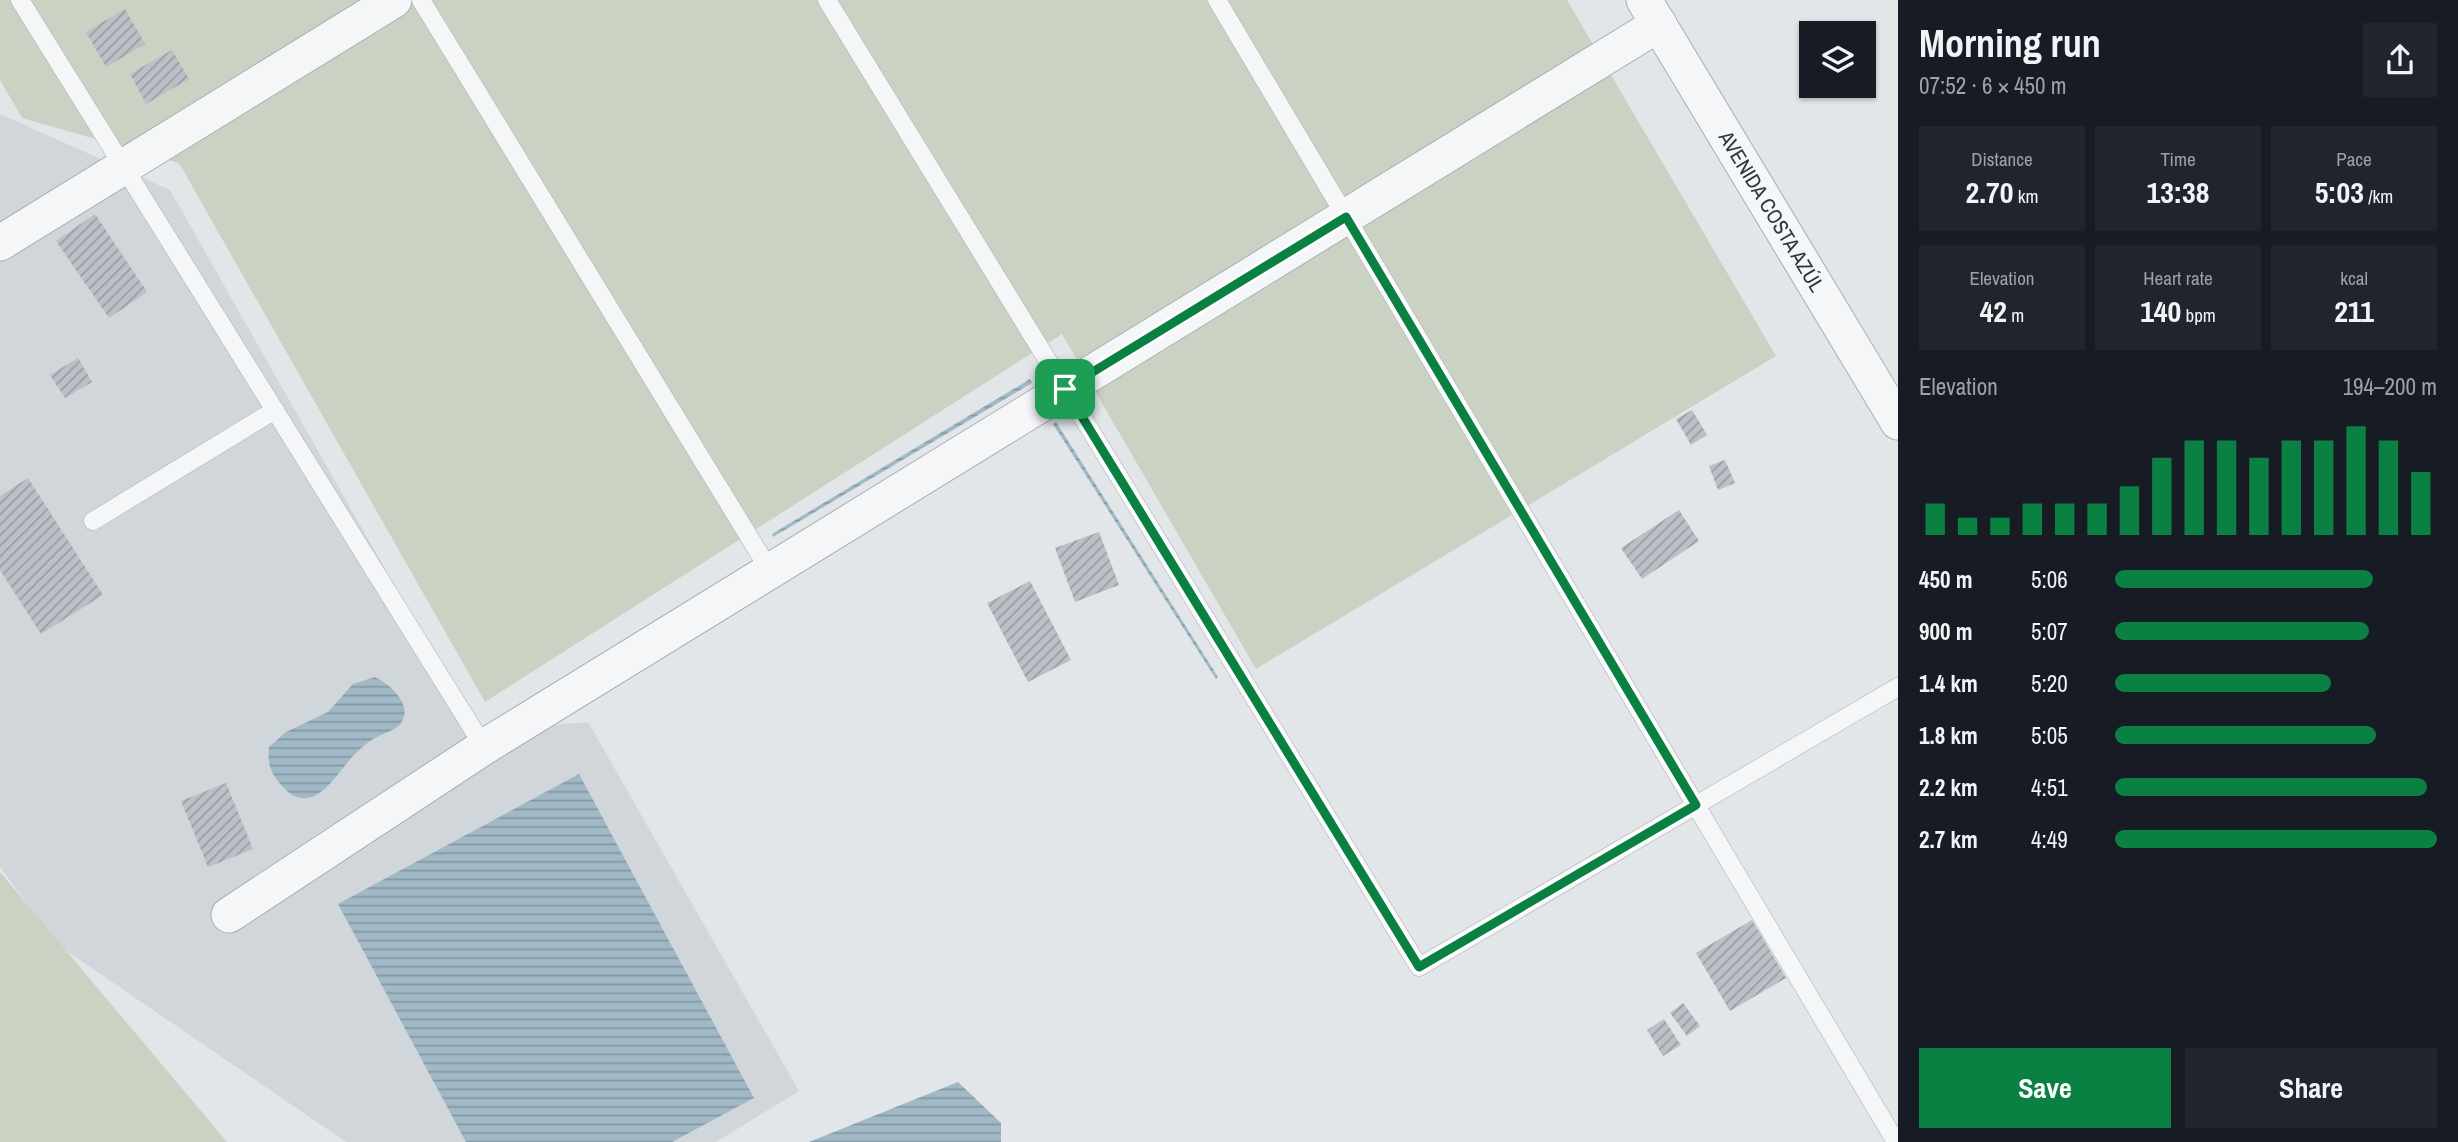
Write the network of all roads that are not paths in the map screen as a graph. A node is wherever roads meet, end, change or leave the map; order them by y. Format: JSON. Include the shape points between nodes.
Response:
{"nodes":[{"id":1,"x":20,"y":0,"type":"edge"},
{"id":2,"x":394,"y":0,"type":"edge"},
{"id":3,"x":421,"y":0,"type":"edge"},
{"id":4,"x":827,"y":0,"type":"edge"},
{"id":5,"x":1217,"y":0,"type":"edge"},
{"id":6,"x":1651,"y":12,"type":"edge"},
{"id":7,"x":123,"y":167,"type":"junction"},
{"id":8,"x":1346,"y":217,"type":"junction"},
{"id":9,"x":0,"y":243,"type":"edge"},
{"id":10,"x":1065,"y":389,"type":"junction"},
{"id":11,"x":275,"y":410,"type":"junction"},
{"id":12,"x":1898,"y":422,"type":"edge"},
{"id":13,"x":93,"y":522,"type":"dead end"},
{"id":14,"x":770,"y":571,"type":"junction"},
{"id":15,"x":1898,"y":687,"type":"edge"},
{"id":16,"x":484,"y":747,"type":"junction"},
{"id":17,"x":1696,"y":805,"type":"junction"},
{"id":18,"x":229,"y":915,"type":"dead end"},
{"id":19,"x":1896,"y":1142,"type":"edge"}],
"edges":[{"from":1,"to":7,"type":"lane"},
{"from":2,"to":7,"type":"street"},
{"from":3,"to":14,"type":"lane"},
{"from":4,"to":10,"type":"lane"},
{"from":5,"to":8,"type":"lane"},
{"from":6,"to":8,"type":"street"},
{"from":6,"to":12,"type":"street","name":"AVENIDA COSTA AZÚL"},
{"from":7,"to":9,"type":"street"},
{"from":7,"to":11,"type":"lane"},
{"from":8,"to":10,"type":"street"},
{"from":8,"to":17,"type":"lane"},
{"from":10,"to":14,"type":"street"},
{"from":10,"to":17,"type":"lane","via":[[1419,967]]},
{"from":11,"to":13,"type":"lane"},
{"from":11,"to":16,"type":"lane"},
{"from":14,"to":16,"type":"street"},
{"from":15,"to":17,"type":"lane"},
{"from":16,"to":18,"type":"street"},
{"from":17,"to":19,"type":"lane"}]}
